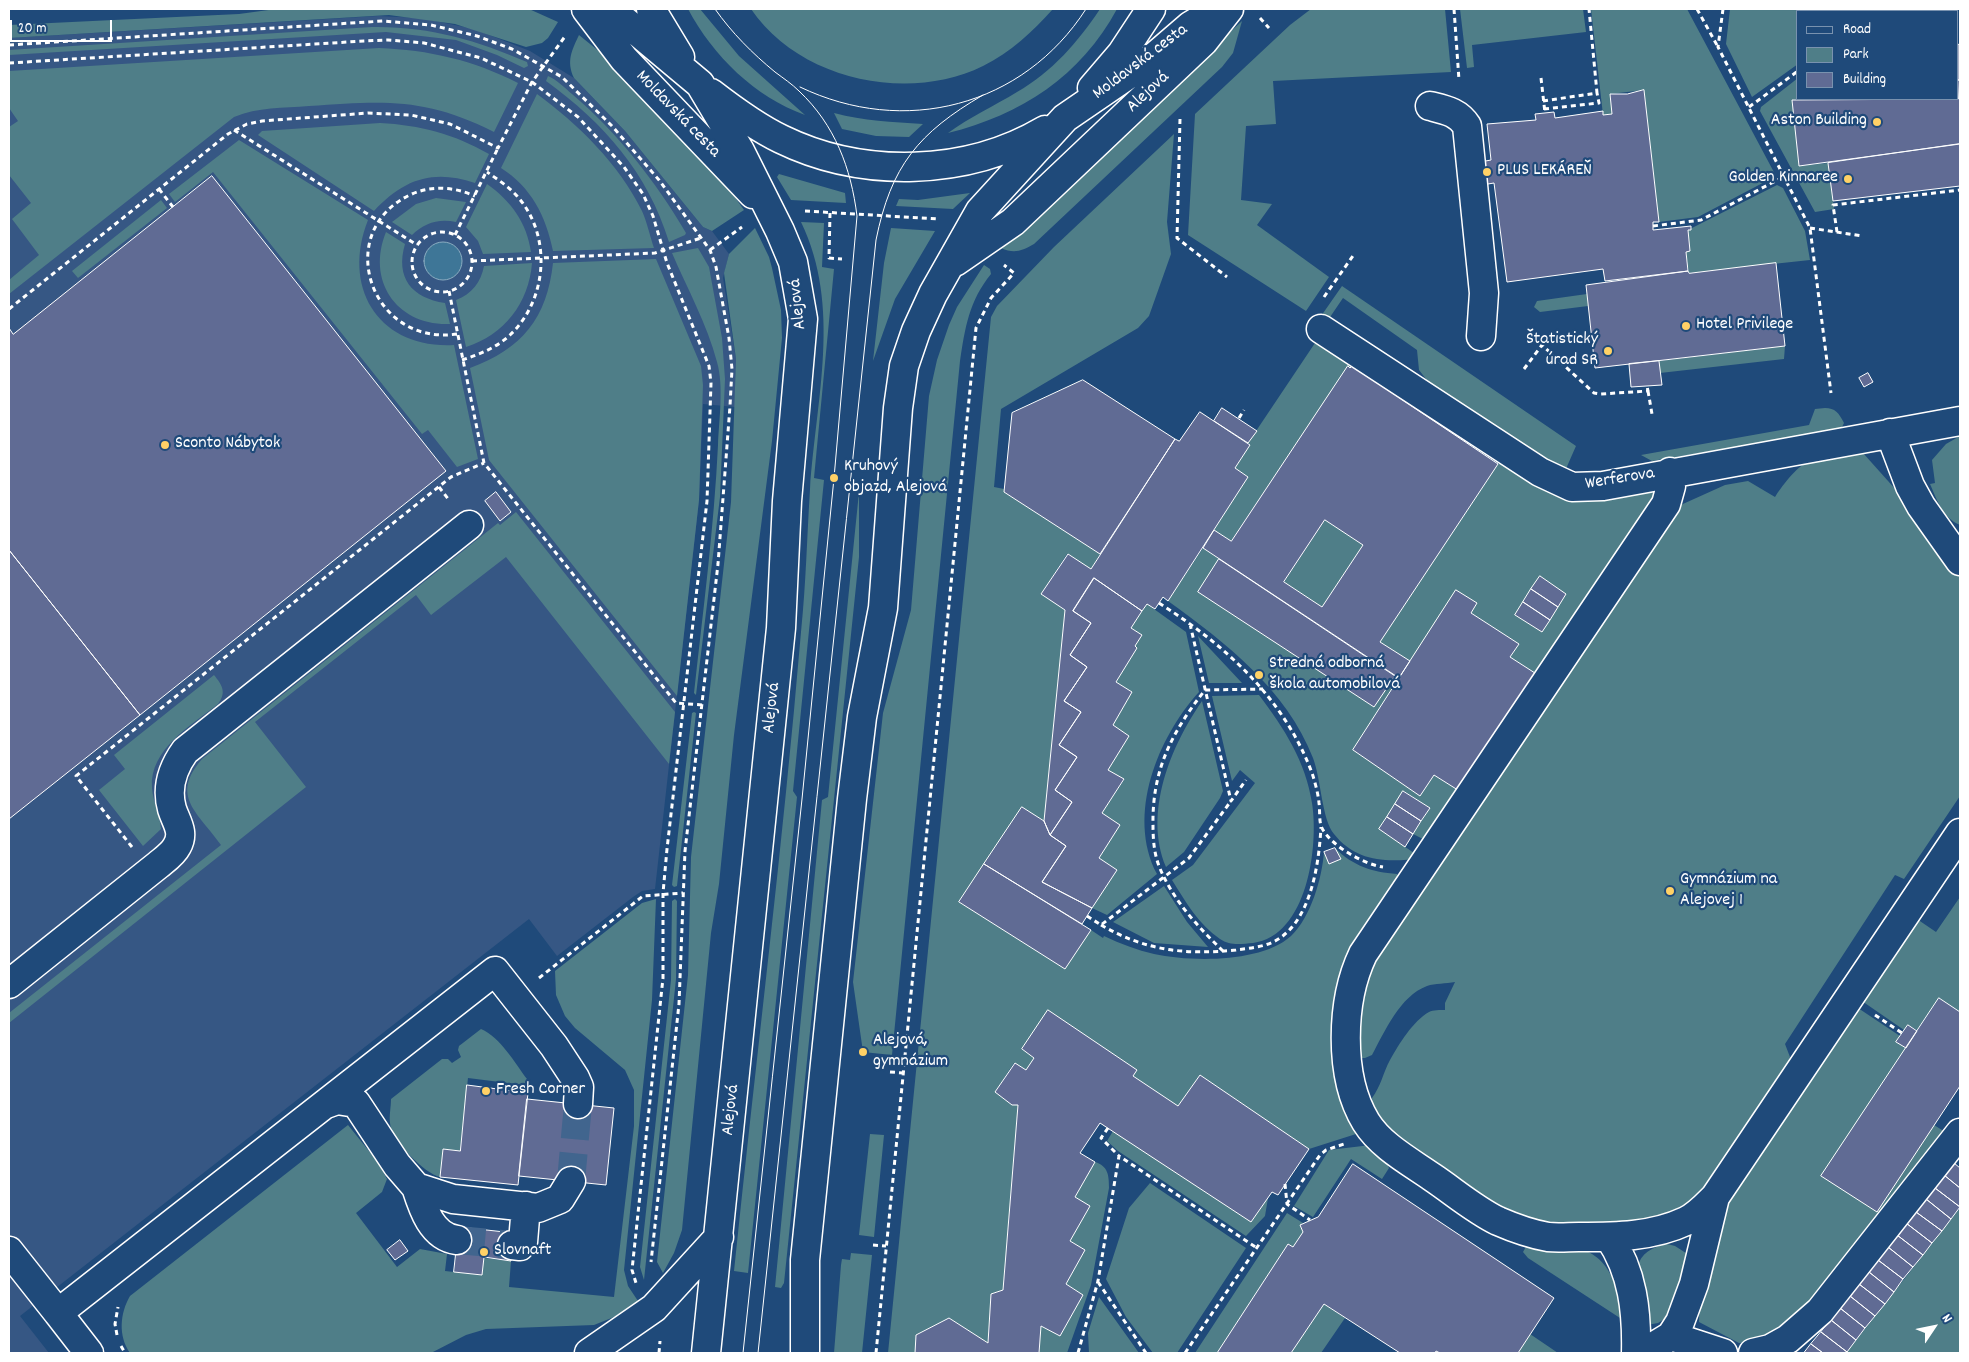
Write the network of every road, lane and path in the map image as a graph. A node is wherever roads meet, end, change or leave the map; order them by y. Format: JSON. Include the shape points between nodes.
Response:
{"nodes":[{"id":1,"x":602,"y":9,"type":"edge"},
{"id":2,"x":651,"y":9,"type":"edge"},
{"id":3,"x":1151,"y":9,"type":"edge"},
{"id":4,"x":1218,"y":9,"type":"edge"},
{"id":5,"x":1229,"y":9,"type":"edge"},
{"id":6,"x":1454,"y":9,"type":"edge"},
{"id":7,"x":1589,"y":9,"type":"edge"},
{"id":8,"x":1697,"y":9,"type":"edge"},
{"id":9,"x":1723,"y":9,"type":"edge"},
{"id":10,"x":578,"y":19,"type":"edge"},
{"id":11,"x":9,"y":45,"type":"edge"},
{"id":12,"x":1718,"y":47,"type":"junction"},
{"id":13,"x":9,"y":63,"type":"edge"},
{"id":14,"x":543,"y":64,"type":"junction"},
{"id":15,"x":1796,"y":72,"type":"edge"},
{"id":16,"x":1541,"y":78,"type":"dead end"},
{"id":17,"x":532,"y":82,"type":"junction"},
{"id":18,"x":700,"y":84,"type":"junction"},
{"id":19,"x":1459,"y":87,"type":"dead end"},
{"id":20,"x":1598,"y":94,"type":"junction"},
{"id":21,"x":1543,"y":100,"type":"junction"},
{"id":22,"x":1430,"y":106,"type":"dead end"},
{"id":23,"x":1749,"y":107,"type":"junction"},
{"id":24,"x":1065,"y":118,"type":"junction"},
{"id":25,"x":1180,"y":119,"type":"dead end"},
{"id":26,"x":234,"y":130,"type":"junction"},
{"id":27,"x":498,"y":148,"type":"junction"},
{"id":28,"x":487,"y":172,"type":"junction"},
{"id":29,"x":1785,"y":176,"type":"junction"},
{"id":30,"x":159,"y":189,"type":"junction"},
{"id":31,"x":1960,"y":190,"type":"edge"},
{"id":32,"x":475,"y":196,"type":"junction"},
{"id":33,"x":173,"y":207,"type":"dead end"},
{"id":34,"x":830,"y":213,"type":"dead end"},
{"id":35,"x":773,"y":215,"type":"junction"},
{"id":36,"x":379,"y":222,"type":"junction"},
{"id":37,"x":1653,"y":226,"type":"dead end"},
{"id":38,"x":1810,"y":228,"type":"junction"},
{"id":39,"x":1837,"y":232,"type":"junction"},
{"id":40,"x":455,"y":235,"type":"junction"},
{"id":41,"x":1862,"y":236,"type":"dead end"},
{"id":42,"x":701,"y":238,"type":"junction"},
{"id":43,"x":417,"y":246,"type":"junction"},
{"id":44,"x":663,"y":251,"type":"junction"},
{"id":45,"x":1356,"y":253,"type":"dead end"},
{"id":46,"x":542,"y":258,"type":"junction"},
{"id":47,"x":842,"y":259,"type":"dead end"},
{"id":48,"x":472,"y":261,"type":"junction"},
{"id":49,"x":948,"y":267,"type":"junction"},
{"id":50,"x":1014,"y":273,"type":"dead end"},
{"id":51,"x":1227,"y":276,"type":"dead end"},
{"id":52,"x":448,"y":291,"type":"junction"},
{"id":53,"x":9,"y":309,"type":"edge"},
{"id":54,"x":1320,"y":317,"type":"joint"},
{"id":55,"x":457,"y":334,"type":"junction"},
{"id":56,"x":1481,"y":336,"type":"dead end"},
{"id":57,"x":462,"y":360,"type":"junction"},
{"id":58,"x":1524,"y":369,"type":"dead end"},
{"id":59,"x":1647,"y":386,"type":"dead end"},
{"id":60,"x":1648,"y":391,"type":"junction"},
{"id":61,"x":1831,"y":393,"type":"dead end"},
{"id":62,"x":1244,"y":410,"type":"dead end"},
{"id":63,"x":1652,"y":414,"type":"dead end"},
{"id":64,"x":1239,"y":418,"type":"dead end"},
{"id":65,"x":1960,"y":421,"type":"edge"},
{"id":66,"x":1890,"y":433,"type":"junction"},
{"id":67,"x":484,"y":464,"type":"junction"},
{"id":68,"x":1670,"y":472,"type":"junction"},
{"id":69,"x":470,"y":525,"type":"dead end"},
{"id":70,"x":1960,"y":561,"type":"edge"},
{"id":71,"x":1159,"y":603,"type":"dead end"},
{"id":72,"x":1190,"y":623,"type":"junction"},
{"id":73,"x":1264,"y":689,"type":"junction"},
{"id":74,"x":1205,"y":690,"type":"junction"},
{"id":75,"x":683,"y":703,"type":"junction"},
{"id":76,"x":703,"y":705,"type":"junction"},
{"id":77,"x":1246,"y":780,"type":"dead end"},
{"id":78,"x":1231,"y":801,"type":"junction"},
{"id":79,"x":1321,"y":826,"type":"junction"},
{"id":80,"x":1960,"y":833,"type":"edge"},
{"id":81,"x":151,"y":870,"type":"junction"},
{"id":82,"x":1418,"y":870,"type":"junction"},
{"id":83,"x":1164,"y":877,"type":"junction"},
{"id":84,"x":1087,"y":916,"type":"dead end"},
{"id":85,"x":1101,"y":924,"type":"junction"},
{"id":86,"x":1223,"y":951,"type":"junction"},
{"id":87,"x":9,"y":984,"type":"edge"},
{"id":88,"x":890,"y":1072,"type":"dead end"},
{"id":89,"x":904,"y":1073,"type":"junction"},
{"id":90,"x":326,"y":1104,"type":"junction"},
{"id":91,"x":578,"y":1104,"type":"tunnel mouth"},
{"id":92,"x":1108,"y":1128,"type":"dead end"},
{"id":93,"x":1960,"y":1133,"type":"edge"},
{"id":94,"x":1320,"y":1155,"type":"dead end"},
{"id":95,"x":1118,"y":1156,"type":"junction"},
{"id":96,"x":571,"y":1182,"type":"tunnel mouth"},
{"id":97,"x":1285,"y":1184,"type":"dead end"},
{"id":98,"x":416,"y":1187,"type":"junction"},
{"id":99,"x":1715,"y":1197,"type":"junction"},
{"id":100,"x":1287,"y":1204,"type":"junction"},
{"id":101,"x":526,"y":1206,"type":"junction"},
{"id":102,"x":1310,"y":1220,"type":"dead end"},
{"id":103,"x":719,"y":1237,"type":"junction"},
{"id":104,"x":1609,"y":1237,"type":"junction"},
{"id":105,"x":457,"y":1240,"type":"tunnel mouth"},
{"id":106,"x":512,"y":1245,"type":"dead end"},
{"id":107,"x":873,"y":1245,"type":"dead end"},
{"id":108,"x":886,"y":1246,"type":"junction"},
{"id":109,"x":1257,"y":1248,"type":"junction"},
{"id":110,"x":9,"y":1251,"type":"edge"},
{"id":111,"x":650,"y":1271,"type":"dead end"},
{"id":112,"x":1098,"y":1281,"type":"junction"},
{"id":113,"x":640,"y":1288,"type":"dead end"},
{"id":114,"x":58,"y":1314,"type":"junction"},
{"id":115,"x":1671,"y":1336,"type":"junction"},
{"id":116,"x":88,"y":1353,"type":"edge"},
{"id":117,"x":589,"y":1353,"type":"edge"},
{"id":118,"x":706,"y":1353,"type":"edge"},
{"id":119,"x":805,"y":1353,"type":"edge"},
{"id":120,"x":876,"y":1353,"type":"edge"},
{"id":121,"x":1078,"y":1353,"type":"edge"},
{"id":122,"x":1146,"y":1353,"type":"edge"},
{"id":123,"x":1185,"y":1353,"type":"edge"},
{"id":124,"x":1636,"y":1353,"type":"edge"},
{"id":125,"x":1643,"y":1353,"type":"edge"},
{"id":126,"x":1723,"y":1353,"type":"edge"},
{"id":127,"x":1753,"y":1353,"type":"edge"}],
"edges":[{"from":1,"to":18,"type":"street","name":"Moldavská cesta","via":[[620,18]]},
{"from":2,"to":18,"type":"street","via":[[667,39]]},
{"from":3,"to":24,"type":"street","via":[[1122,52]]},
{"from":4,"to":24,"type":"street","name":"Moldavská cesta"},
{"from":5,"to":49,"type":"street","name":"Alejová","via":[[1204,42],[1013,222]]},
{"from":6,"to":19,"type":"path"},
{"from":7,"to":20,"type":"path"},
{"from":8,"to":12,"type":"path"},
{"from":9,"to":12,"type":"path"},
{"from":10,"to":14,"type":"path"},
{"from":10,"to":35,"type":"street","name":"Moldavská cesta","via":[[624,59]]},
{"from":11,"to":14,"type":"path","via":[[397,21],[477,36]]},
{"from":12,"to":23,"type":"path"},
{"from":13,"to":17,"type":"path","via":[[388,40],[462,51]]},
{"from":14,"to":17,"type":"path"},
{"from":14,"to":42,"type":"path","via":[[576,89],[612,126],[659,180]]},
{"from":15,"to":23,"type":"path"},
{"from":16,"to":21,"type":"path"},
{"from":17,"to":27,"type":"path"},
{"from":17,"to":44,"type":"path","via":[[578,118],[624,167],[649,206]]},
{"from":18,"to":24,"type":"street","via":[[781,139],[813,152],[869,164],[918,167],[976,159],[1015,146]]},
{"from":18,"to":35,"type":"street","name":"Alejová"},
{"from":20,"to":21,"type":"path"},
{"from":20,"to":21,"type":"path","via":[[1598,103],[1544,111]]},
{"from":22,"to":56,"type":"street","via":[[1455,113],[1467,126],[1484,292]]},
{"from":23,"to":29,"type":"path"},
{"from":24,"to":49,"type":"street","name":"Alejová","via":[[980,211]]},
{"from":25,"to":51,"type":"path","via":[[1178,238]]},
{"from":26,"to":27,"type":"path","via":[[262,120],[391,113],[450,124]]},
{"from":26,"to":30,"type":"path"},
{"from":26,"to":36,"type":"path"},
{"from":27,"to":28,"type":"path"},
{"from":28,"to":32,"type":"path"},
{"from":28,"to":46,"type":"path","via":[[505,184],[528,210]]},
{"from":29,"to":37,"type":"path","via":[[1701,220]]},
{"from":29,"to":38,"type":"path"},
{"from":30,"to":33,"type":"path"},
{"from":30,"to":53,"type":"path"},
{"from":31,"to":39,"type":"path","via":[[1833,205]]},
{"from":32,"to":36,"type":"path","via":[[455,189],[418,191],[396,203]]},
{"from":32,"to":40,"type":"path"},
{"from":34,"to":47,"type":"path","via":[[829,258]]},
{"from":35,"to":103,"type":"street","name":"Alejová","via":[[798,280],[802,338],[781,628]]},
{"from":36,"to":43,"type":"path"},
{"from":36,"to":55,"type":"path","via":[[369,244],[368,270],[382,304],[389,314],[410,328],[434,335]]},
{"from":38,"to":39,"type":"path"},
{"from":38,"to":61,"type":"path"},
{"from":39,"to":41,"type":"path"},
{"from":40,"to":43,"type":"path","via":[[438,232]]},
{"from":40,"to":48,"type":"path","via":[[467,245]]},
{"from":42,"to":44,"type":"path"},
{"from":42,"to":76,"type":"path","via":[[716,267],[732,369],[718,564]]},
{"from":43,"to":52,"type":"path","via":[[412,262],[418,279],[431,290]]},
{"from":44,"to":46,"type":"path","via":[[655,254]]},
{"from":44,"to":75,"type":"path","via":[[704,353],[711,383],[706,501]]},
{"from":45,"to":54,"type":"path"},
{"from":46,"to":48,"type":"path"},
{"from":46,"to":57,"type":"path","via":[[536,293],[521,323],[496,346]]},
{"from":48,"to":52,"type":"path","via":[[463,283]]},
{"from":49,"to":119,"type":"street","name":"Alejová","via":[[916,331],[904,366],[898,408],[883,608],[862,717],[852,800],[805,1260]]},
{"from":50,"to":89,"type":"path","via":[[991,298],[976,328]]},
{"from":52,"to":55,"type":"path"},
{"from":54,"to":68,"type":"street","name":"Werferova","via":[[1531,467],[1557,481],[1572,487],[1589,488]]},
{"from":55,"to":57,"type":"path"},
{"from":57,"to":67,"type":"path"},
{"from":58,"to":60,"type":"path","via":[[1542,345],[1594,393]]},
{"from":59,"to":60,"type":"path"},
{"from":60,"to":63,"type":"path"},
{"from":62,"to":64,"type":"path"},
{"from":65,"to":66,"type":"street","name":"Werferova"},
{"from":66,"to":68,"type":"street","name":"Werferova"},
{"from":66,"to":70,"type":"street","via":[[1910,486]]},
{"from":67,"to":75,"type":"path","via":[[676,703]]},
{"from":67,"to":81,"type":"path","via":[[451,477],[76,776]]},
{"from":68,"to":82,"type":"street","via":[[1671,486],[1666,504]]},
{"from":69,"to":81,"type":"street","via":[[185,752],[176,763],[170,787],[170,798],[180,826],[177,846]]},
{"from":71,"to":72,"type":"path"},
{"from":72,"to":73,"type":"path"},
{"from":72,"to":74,"type":"path"},
{"from":73,"to":74,"type":"path"},
{"from":73,"to":79,"type":"path","via":[[1305,754],[1319,800]]},
{"from":74,"to":78,"type":"path"},
{"from":74,"to":83,"type":"path","via":[[1166,748],[1153,795],[1153,844]]},
{"from":75,"to":76,"type":"path"},
{"from":75,"to":113,"type":"path","via":[[663,893],[662,978],[632,1270]]},
{"from":76,"to":111,"type":"path","via":[[685,851],[679,1004]]},
{"from":77,"to":78,"type":"path"},
{"from":78,"to":83,"type":"path","via":[[1189,858]]},
{"from":79,"to":82,"type":"path","via":[[1335,842],[1360,861],[1372,866]]},
{"from":79,"to":86,"type":"path","via":[[1313,882],[1290,929],[1268,945]]},
{"from":80,"to":99,"type":"street"},
{"from":81,"to":87,"type":"street"},
{"from":82,"to":104,"type":"street","via":[[1357,965],[1347,1006],[1347,1058],[1351,1082],[1365,1120],[1392,1149],[1496,1220],[1549,1237]]},
{"from":83,"to":85,"type":"path"},
{"from":83,"to":86,"type":"path","via":[[1195,923]]},
{"from":84,"to":85,"type":"path"},
{"from":85,"to":86,"type":"path","via":[[1139,944],[1162,950]]},
{"from":88,"to":89,"type":"path"},
{"from":89,"to":108,"type":"path"},
{"from":90,"to":91,"type":"street","via":[[495,971],[575,1078],[579,1087]]},
{"from":90,"to":98,"type":"street","via":[[337,1100],[356,1103],[397,1165]]},
{"from":90,"to":114,"type":"street"},
{"from":92,"to":95,"type":"path","via":[[1100,1138]]},
{"from":93,"to":127,"type":"street","via":[[1820,1311],[1788,1339],[1770,1349]]},
{"from":94,"to":100,"type":"path"},
{"from":95,"to":109,"type":"path"},
{"from":95,"to":112,"type":"path"},
{"from":96,"to":101,"type":"street","via":[[566,1193],[555,1203],[538,1208]]},
{"from":97,"to":100,"type":"path"},
{"from":98,"to":101,"type":"street","via":[[453,1199]]},
{"from":98,"to":105,"type":"street","via":[[425,1214],[434,1226],[447,1238]]},
{"from":99,"to":104,"type":"street","via":[[1688,1220],[1670,1228],[1654,1233]]},
{"from":99,"to":115,"type":"street","via":[[1687,1307]]},
{"from":100,"to":102,"type":"path"},
{"from":100,"to":109,"type":"path"},
{"from":101,"to":106,"type":"street","via":[[523,1242],[520,1246]]},
{"from":103,"to":117,"type":"street","via":[[654,1308]]},
{"from":103,"to":118,"type":"street","name":"Alejová"},
{"from":104,"to":124,"type":"street","via":[[1630,1282],[1637,1325]]},
{"from":107,"to":108,"type":"path"},
{"from":108,"to":120,"type":"path"},
{"from":109,"to":123,"type":"path"},
{"from":110,"to":114,"type":"street"},
{"from":112,"to":121,"type":"path"},
{"from":112,"to":122,"type":"path"},
{"from":114,"to":116,"type":"street"},
{"from":115,"to":125,"type":"street"},
{"from":115,"to":126,"type":"street"}]}
